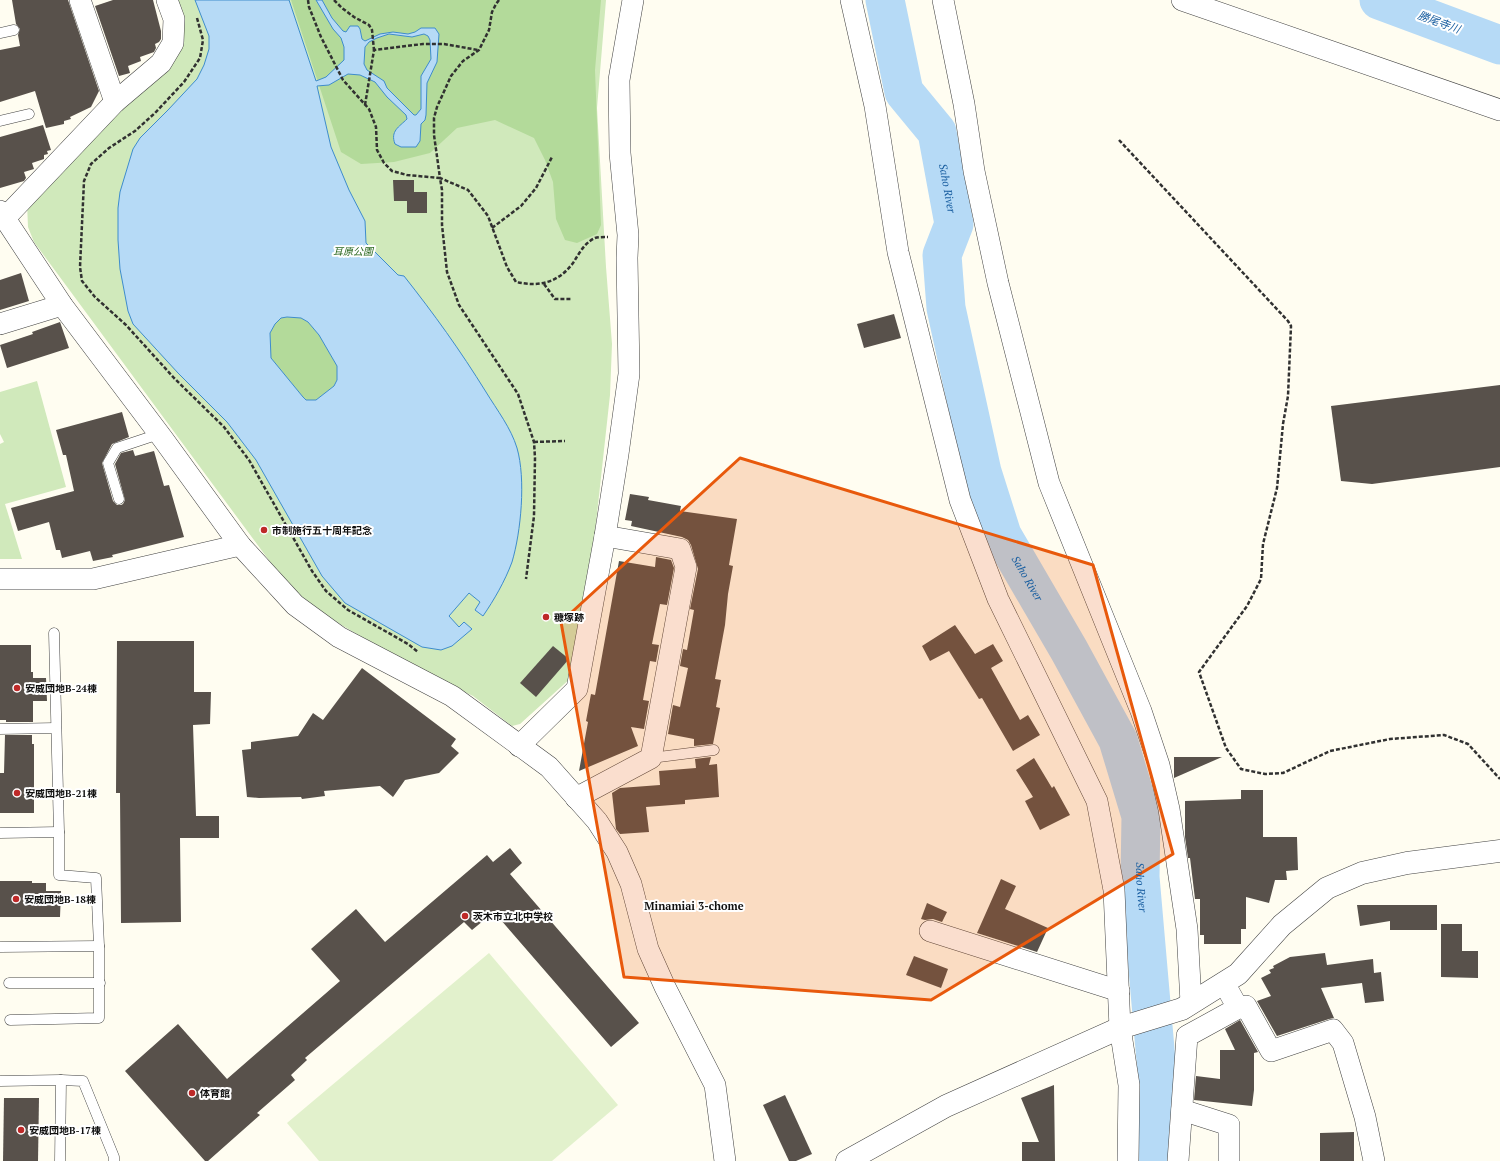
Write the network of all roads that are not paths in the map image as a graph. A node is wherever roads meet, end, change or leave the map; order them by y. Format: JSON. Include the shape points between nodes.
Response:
{"nodes":[{"id":1,"x":80,"y":0,"type":"edge"},
{"id":2,"x":167,"y":0,"type":"edge"},
{"id":3,"x":633,"y":0,"type":"edge"},
{"id":4,"x":851,"y":0,"type":"edge"},
{"id":5,"x":943,"y":0,"type":"edge"},
{"id":6,"x":1182,"y":0,"type":"edge"},
{"id":7,"x":14,"y":30,"type":"dead end"},
{"id":8,"x":0,"y":33,"type":"edge"},
{"id":9,"x":115,"y":102,"type":"junction"},
{"id":10,"x":1500,"y":110,"type":"edge"},
{"id":11,"x":29,"y":114,"type":"dead end"},
{"id":12,"x":0,"y":121,"type":"edge"},
{"id":13,"x":5,"y":224,"type":"edge"},
{"id":14,"x":62,"y":305,"type":"junction"},
{"id":15,"x":0,"y":324,"type":"edge"},
{"id":16,"x":159,"y":434,"type":"junction"},
{"id":17,"x":119,"y":500,"type":"dead end"},
{"id":18,"x":605,"y":536,"type":"junction"},
{"id":19,"x":240,"y":545,"type":"junction"},
{"id":20,"x":0,"y":579,"type":"edge"},
{"id":21,"x":54,"y":633,"type":"dead end"},
{"id":22,"x":56,"y":728,"type":"junction"},
{"id":23,"x":0,"y":729,"type":"edge"},
{"id":24,"x":519,"y":746,"type":"junction"},
{"id":25,"x":714,"y":750,"type":"dead end"},
{"id":26,"x":651,"y":758,"type":"junction"},
{"id":27,"x":576,"y":798,"type":"junction"},
{"id":28,"x":59,"y":832,"type":"junction"},
{"id":29,"x":0,"y":833,"type":"edge"},
{"id":30,"x":1500,"y":852,"type":"edge"},
{"id":31,"x":930,"y":931,"type":"dead end"},
{"id":32,"x":98,"y":946,"type":"junction"},
{"id":33,"x":0,"y":947,"type":"edge"},
{"id":34,"x":9,"y":983,"type":"dead end"},
{"id":35,"x":100,"y":983,"type":"junction"},
{"id":36,"x":1224,"y":983,"type":"junction"},
{"id":37,"x":1119,"y":991,"type":"junction"},
{"id":38,"x":1186,"y":1006,"type":"junction"},
{"id":39,"x":1238,"y":1008,"type":"junction"},
{"id":40,"x":10,"y":1020,"type":"dead end"},
{"id":41,"x":1120,"y":1028,"type":"junction"},
{"id":42,"x":61,"y":1080,"type":"junction"},
{"id":43,"x":0,"y":1081,"type":"edge"},
{"id":44,"x":1182,"y":1110,"type":"junction"},
{"id":45,"x":60,"y":1161,"type":"edge"},
{"id":46,"x":114,"y":1161,"type":"edge"},
{"id":47,"x":725,"y":1161,"type":"edge"},
{"id":48,"x":846,"y":1161,"type":"edge"},
{"id":49,"x":1128,"y":1161,"type":"edge"},
{"id":50,"x":1178,"y":1161,"type":"edge"},
{"id":51,"x":1229,"y":1161,"type":"edge"},
{"id":52,"x":1374,"y":1161,"type":"edge"}],
"edges":[{"from":1,"to":9,"type":"street"},
{"from":2,"to":9,"type":"street","via":[[174,19],[173,43],[160,63]]},
{"from":3,"to":18,"type":"street","via":[[619,80],[620,153],[628,236],[629,374]]},
{"from":4,"to":37,"type":"street","via":[[875,106],[898,252],[960,500],[998,599],[1097,801],[1114,890]]},
{"from":5,"to":38,"type":"street","via":[[964,104],[974,171],[998,283],[1049,483],[1141,711],[1159,765],[1169,809],[1186,930]]},
{"from":6,"to":10,"type":"street"},
{"from":7,"to":8,"type":"lane"},
{"from":9,"to":13,"type":"street"},
{"from":11,"to":12,"type":"lane"},
{"from":13,"to":14,"type":"street"},
{"from":14,"to":15,"type":"street"},
{"from":14,"to":16,"type":"street"},
{"from":16,"to":17,"type":"lane","via":[[117,448],[108,463]]},
{"from":16,"to":19,"type":"street"},
{"from":18,"to":24,"type":"street","via":[[577,689]]},
{"from":18,"to":26,"type":"street","via":[[680,549],[686,567]]},
{"from":19,"to":20,"type":"street","via":[[92,579]]},
{"from":19,"to":24,"type":"street","via":[[295,605],[326,628],[452,696]]},
{"from":21,"to":22,"type":"lane"},
{"from":22,"to":23,"type":"lane"},
{"from":22,"to":28,"type":"lane"},
{"from":24,"to":27,"type":"street","via":[[549,768]]},
{"from":25,"to":26,"type":"lane"},
{"from":26,"to":27,"type":"street"},
{"from":27,"to":47,"type":"street","via":[[597,821],[617,852],[631,884],[648,949],[715,1085]]},
{"from":28,"to":29,"type":"lane"},
{"from":28,"to":32,"type":"lane","via":[[59,875],[96,878]]},
{"from":30,"to":36,"type":"street","via":[[1407,863],[1362,873],[1327,888],[1282,925],[1238,974]]},
{"from":31,"to":37,"type":"street"},
{"from":32,"to":33,"type":"lane"},
{"from":32,"to":35,"type":"lane"},
{"from":34,"to":35,"type":"lane"},
{"from":35,"to":40,"type":"lane","via":[[99,1018]]},
{"from":36,"to":38,"type":"street"},
{"from":36,"to":39,"type":"street"},
{"from":37,"to":41,"type":"street"},
{"from":38,"to":41,"type":"street"},
{"from":39,"to":44,"type":"street","via":[[1187,1036]]},
{"from":39,"to":52,"type":"street","via":[[1246,1006],[1272,1051],[1333,1030],[1343,1043],[1365,1117]]},
{"from":41,"to":48,"type":"street","via":[[946,1106]]},
{"from":41,"to":49,"type":"street","via":[[1129,1085]]},
{"from":42,"to":43,"type":"lane"},
{"from":42,"to":45,"type":"lane"},
{"from":42,"to":46,"type":"lane","via":[[83,1081]]},
{"from":44,"to":50,"type":"street"},
{"from":44,"to":51,"type":"street","via":[[1230,1125]]}]}
